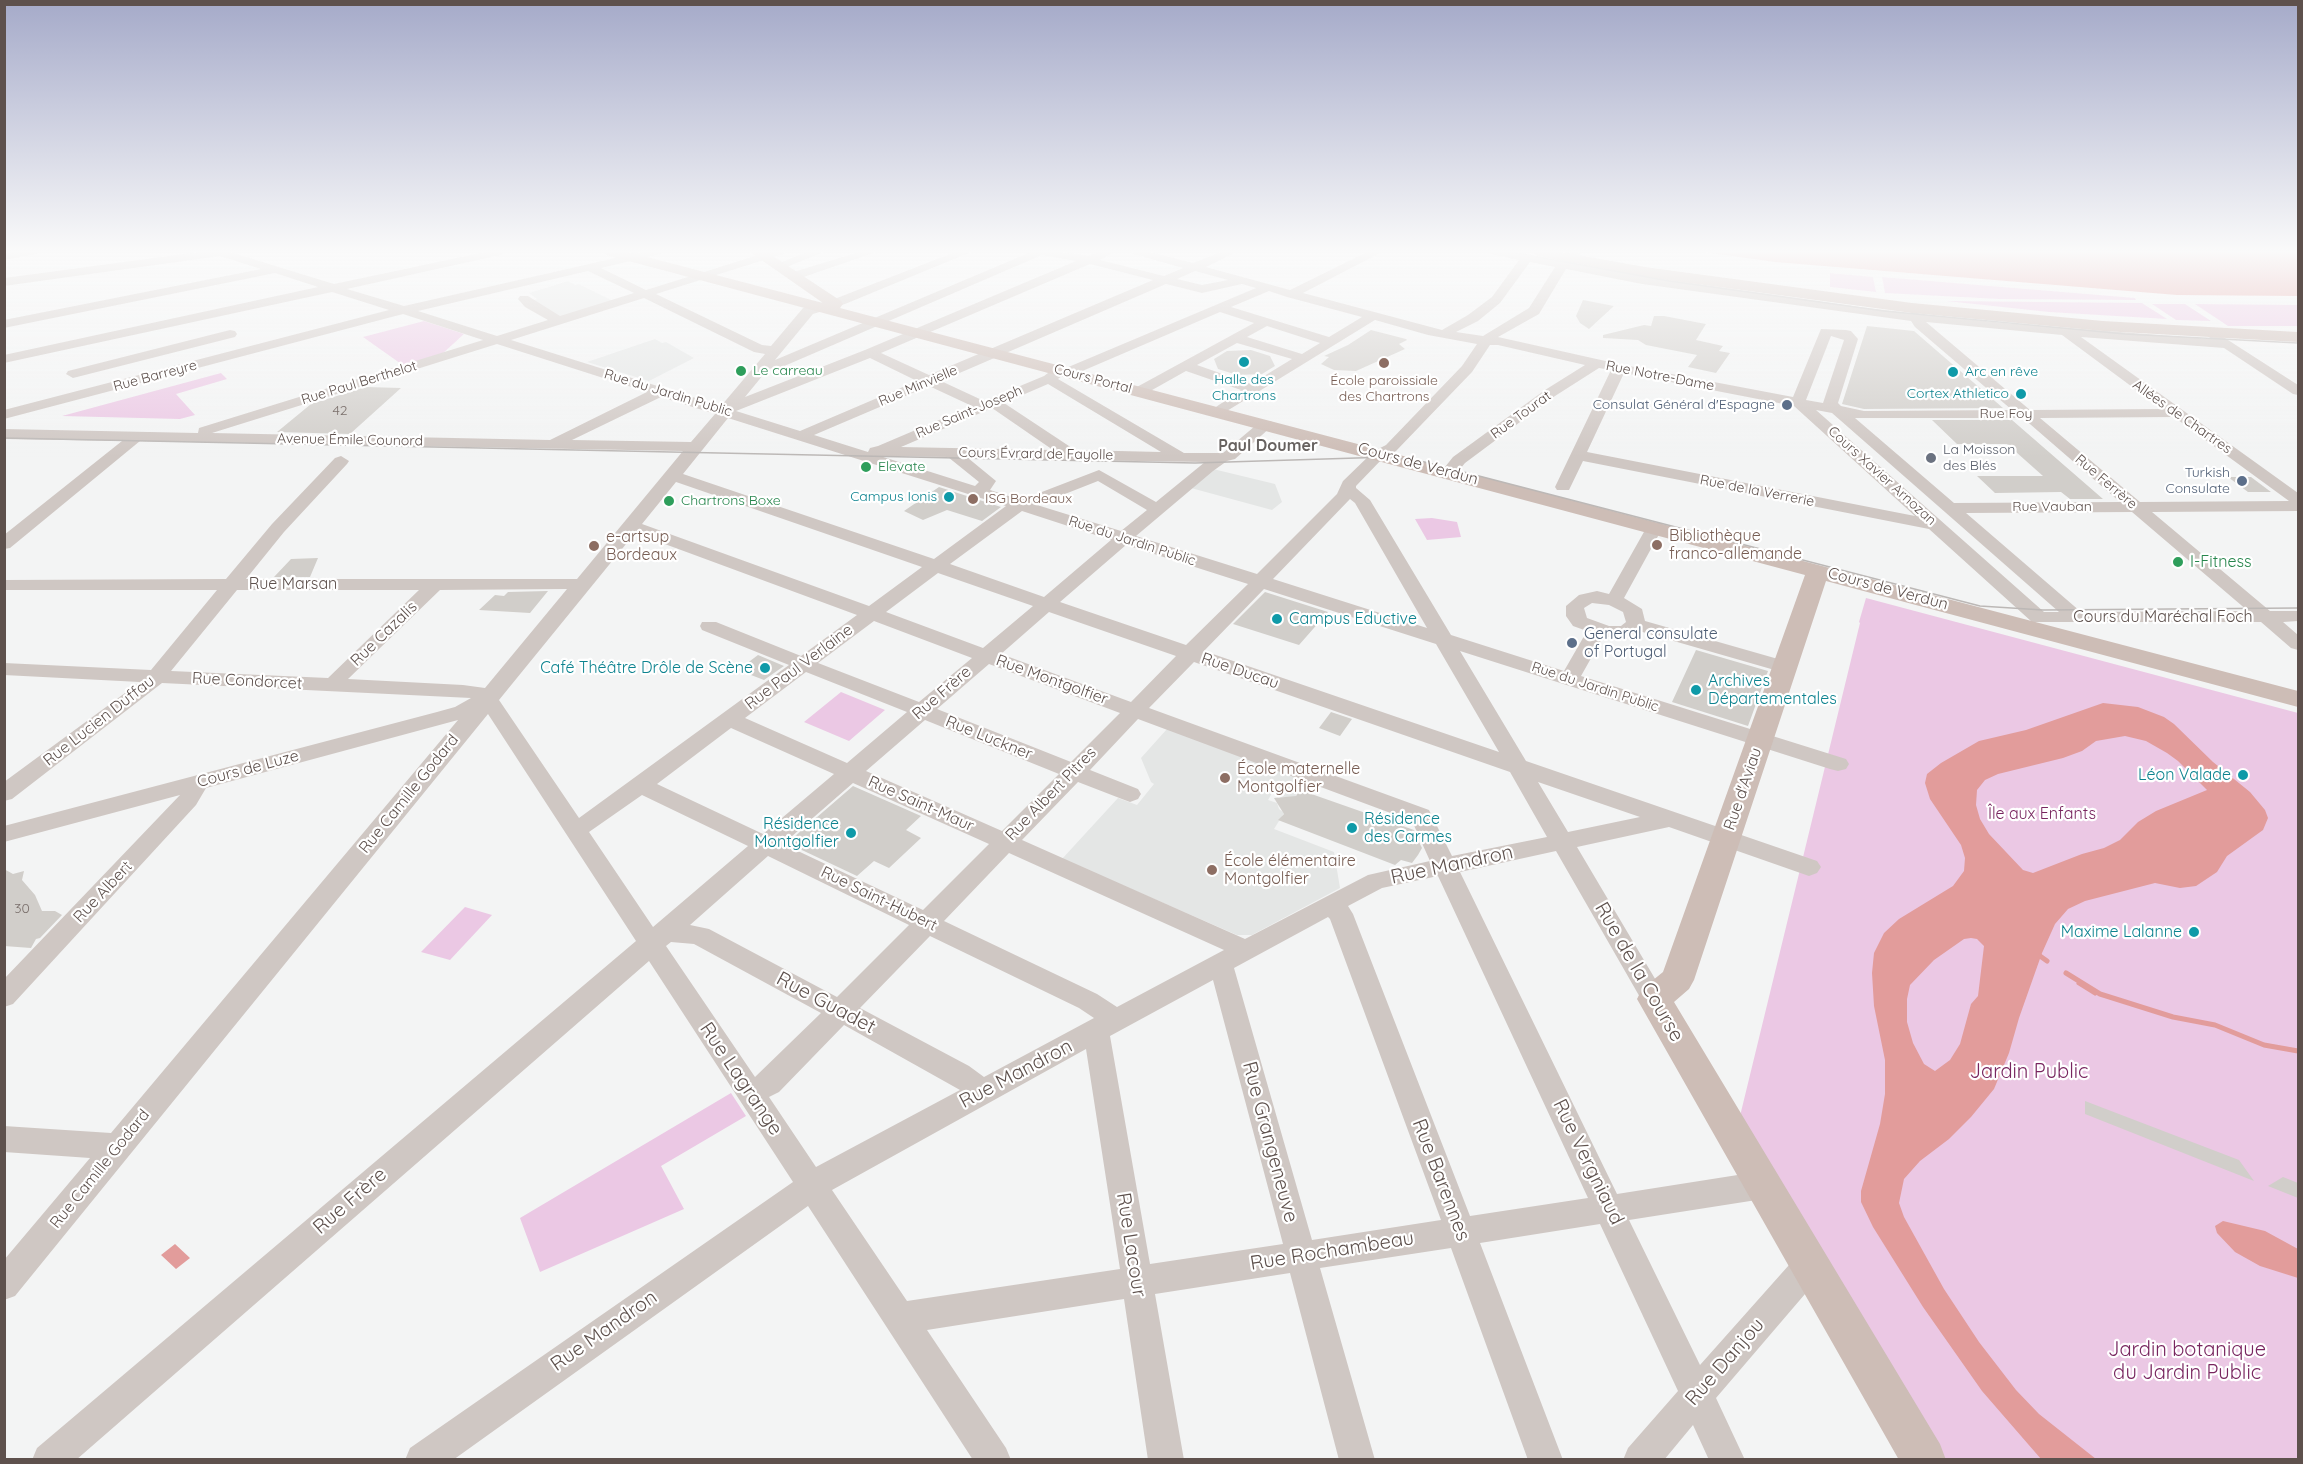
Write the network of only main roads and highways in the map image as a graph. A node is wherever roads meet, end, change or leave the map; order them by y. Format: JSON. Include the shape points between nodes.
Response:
{"nodes":[{"id":1,"x":871,"y":320,"type":"edge"},
{"id":2,"x":2037,"y":320,"type":"edge"},
{"id":3,"x":2298,"y":331,"type":"edge"},
{"id":4,"x":2213,"y":335,"type":"junction"},
{"id":5,"x":2298,"y":337,"type":"edge"},
{"id":6,"x":1266,"y":424,"type":"joint"},
{"id":7,"x":1818,"y":570,"type":"junction"},
{"id":8,"x":2297,"y":696,"type":"edge"},
{"id":9,"x":1654,"y":999,"type":"joint"},
{"id":10,"x":1924,"y":1460,"type":"edge"}],
"edges":[{"from":1,"to":6,"type":"main road","name":"Cours Portal","via":[[1059,374]]},
{"from":2,"to":4,"type":"main road"},
{"from":3,"to":4,"type":"main road"},
{"from":4,"to":5,"type":"main road"},
{"from":6,"to":7,"type":"main road","name":"Cours de Verdun"},
{"from":7,"to":8,"type":"main road","name":"Cours de Verdun","via":[[2039,623]]},
{"from":7,"to":9,"type":"main road","name":"Rue d'Aviau","via":[[1677,980]]},
{"from":9,"to":10,"type":"main road","name":"Rue de la Course"}]}
